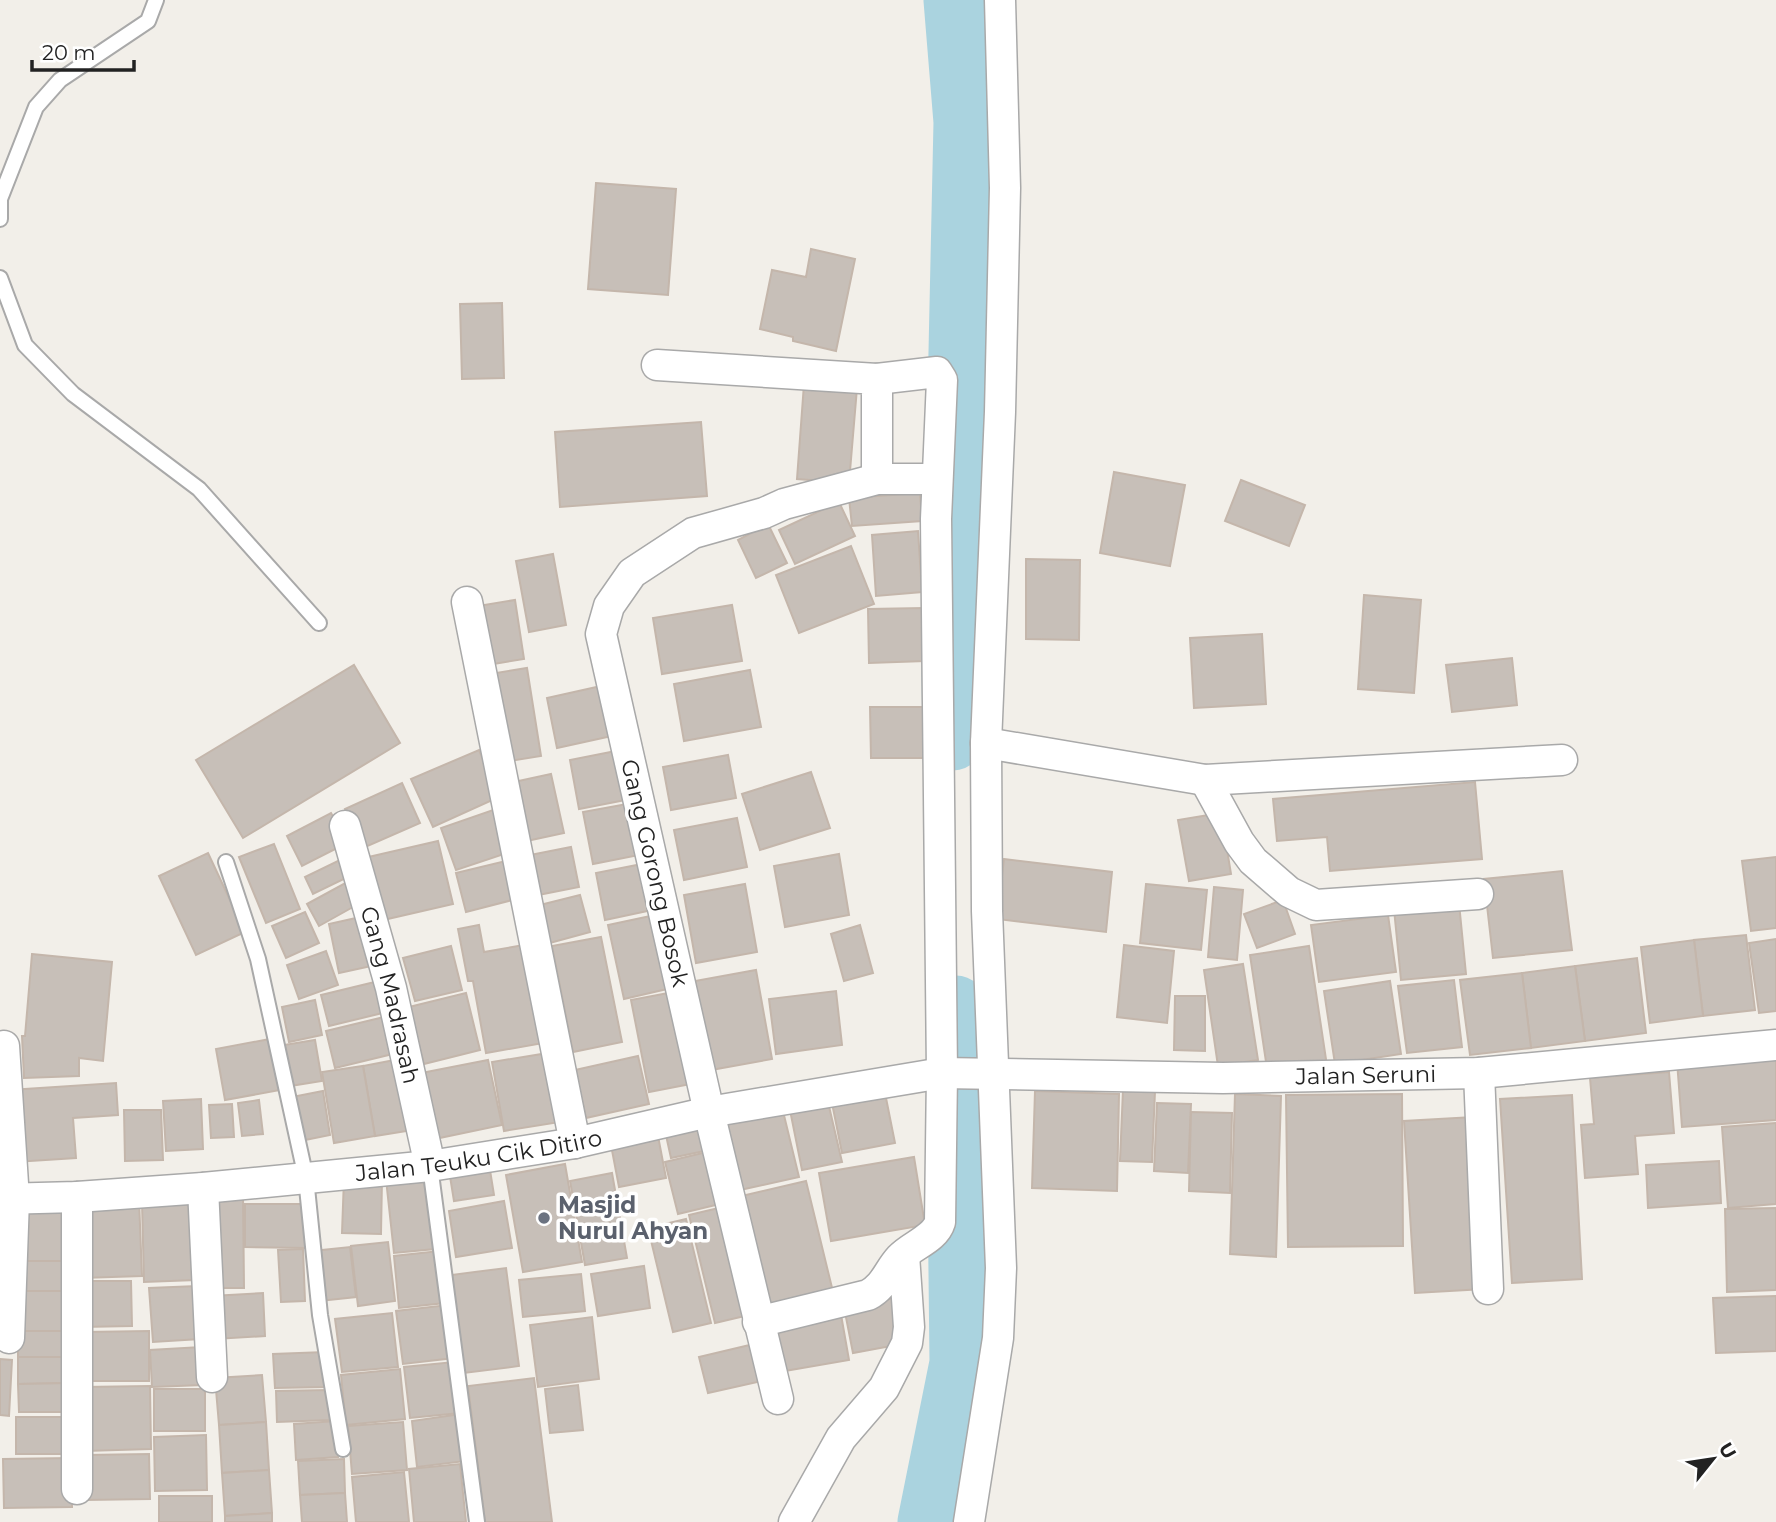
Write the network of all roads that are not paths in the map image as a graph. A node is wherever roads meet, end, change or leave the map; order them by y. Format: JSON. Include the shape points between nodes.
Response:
{"nodes":[{"id":1,"x":156,"y":0,"type":"edge"},
{"id":2,"x":1000,"y":0,"type":"edge"},
{"id":3,"x":0,"y":219,"type":"edge"},
{"id":4,"x":0,"y":278,"type":"edge"},
{"id":5,"x":657,"y":365,"type":"dead end"},
{"id":6,"x":877,"y":379,"type":"junction"},
{"id":7,"x":877,"y":479,"type":"junction"},
{"id":8,"x":937,"y":479,"type":"junction"},
{"id":9,"x":467,"y":602,"type":"dead end"},
{"id":10,"x":319,"y":623,"type":"dead end"},
{"id":11,"x":986,"y":743,"type":"junction"},
{"id":12,"x":1562,"y":760,"type":"dead end"},
{"id":13,"x":1205,"y":780,"type":"junction"},
{"id":14,"x":345,"y":826,"type":"dead end"},
{"id":15,"x":226,"y":862,"type":"dead end"},
{"id":16,"x":1478,"y":894,"type":"dead end"},
{"id":17,"x":1776,"y":1045,"type":"edge"},
{"id":18,"x":4,"y":1046,"type":"dead end"},
{"id":19,"x":968,"y":1073,"type":"junction"},
{"id":20,"x":1479,"y":1073,"type":"junction"},
{"id":21,"x":709,"y":1112,"type":"junction"},
{"id":22,"x":575,"y":1143,"type":"junction"},
{"id":23,"x":430,"y":1166,"type":"junction"},
{"id":24,"x":306,"y":1178,"type":"junction"},
{"id":25,"x":203,"y":1188,"type":"junction"},
{"id":26,"x":77,"y":1197,"type":"junction"},
{"id":27,"x":7,"y":1199,"type":"edge"},
{"id":28,"x":904,"y":1255,"type":"junction"},
{"id":29,"x":1488,"y":1289,"type":"dead end"},
{"id":30,"x":758,"y":1322,"type":"junction"},
{"id":31,"x":9,"y":1338,"type":"dead end"},
{"id":32,"x":212,"y":1377,"type":"dead end"},
{"id":33,"x":778,"y":1399,"type":"dead end"},
{"id":34,"x":343,"y":1449,"type":"dead end"},
{"id":35,"x":77,"y":1489,"type":"dead end"},
{"id":36,"x":477,"y":1522,"type":"edge"},
{"id":37,"x":794,"y":1522,"type":"edge"},
{"id":38,"x":970,"y":1522,"type":"edge"}],
"edges":[{"from":1,"to":3,"type":"lane","via":[[148,21],[60,80],[36,107],[0,198]]},
{"from":2,"to":11,"type":"street","via":[[1005,188]]},
{"from":4,"to":10,"type":"lane","via":[[24,345],[73,394],[199,489]]},
{"from":5,"to":6,"type":"street"},
{"from":6,"to":7,"type":"street"},
{"from":6,"to":8,"type":"street","via":[[941,374]]},
{"from":7,"to":8,"type":"street"},
{"from":7,"to":21,"type":"street","name":"Gang Gorong Bosok","via":[[681,539],[632,573],[609,606],[601,634]]},
{"from":8,"to":19,"type":"street"},
{"from":9,"to":22,"type":"street"},
{"from":11,"to":13,"type":"street"},
{"from":11,"to":19,"type":"street","via":[[987,911]]},
{"from":12,"to":13,"type":"street"},
{"from":13,"to":16,"type":"street","via":[[1253,861],[1289,892],[1316,905]]},
{"from":14,"to":23,"type":"street","name":"Gang Madrasah","via":[[391,988]]},
{"from":15,"to":24,"type":"lane","via":[[258,959]]},
{"from":17,"to":20,"type":"street","name":"Jalan Seruni"},
{"from":18,"to":27,"type":"street"},
{"from":19,"to":20,"type":"street","name":"Jalan Seruni","via":[[1223,1078]]},
{"from":19,"to":21,"type":"street","name":"Jalan Teuku Cik Ditiro"},
{"from":19,"to":28,"type":"street","via":[[940,1222],[936,1231]]},
{"from":19,"to":38,"type":"street","via":[[995,1141],[1001,1268],[998,1338]]},
{"from":20,"to":29,"type":"street"},
{"from":21,"to":22,"type":"street","name":"Jalan Teuku Cik Ditiro"},
{"from":21,"to":30,"type":"street","name":"Gang Gorong Bosok"},
{"from":22,"to":23,"type":"street","name":"Jalan Teuku Cik Ditiro"},
{"from":23,"to":24,"type":"street","name":"Jalan Teuku Cik Ditiro"},
{"from":23,"to":36,"type":"lane"},
{"from":24,"to":25,"type":"street","name":"Jalan Teuku Cik Ditiro"},
{"from":24,"to":34,"type":"lane","via":[[320,1315]]},
{"from":25,"to":26,"type":"street","name":"Jalan Teuku Cik Ditiro"},
{"from":25,"to":32,"type":"street"},
{"from":26,"to":27,"type":"street","name":"Jalan Teuku Cik Ditiro"},
{"from":26,"to":35,"type":"street"},
{"from":27,"to":31,"type":"street"},
{"from":28,"to":30,"type":"street","via":[[869,1295]]},
{"from":28,"to":37,"type":"street","via":[[907,1343],[884,1388],[841,1438]]},
{"from":30,"to":33,"type":"street","name":"Gang Gorong Bosok"}]}
